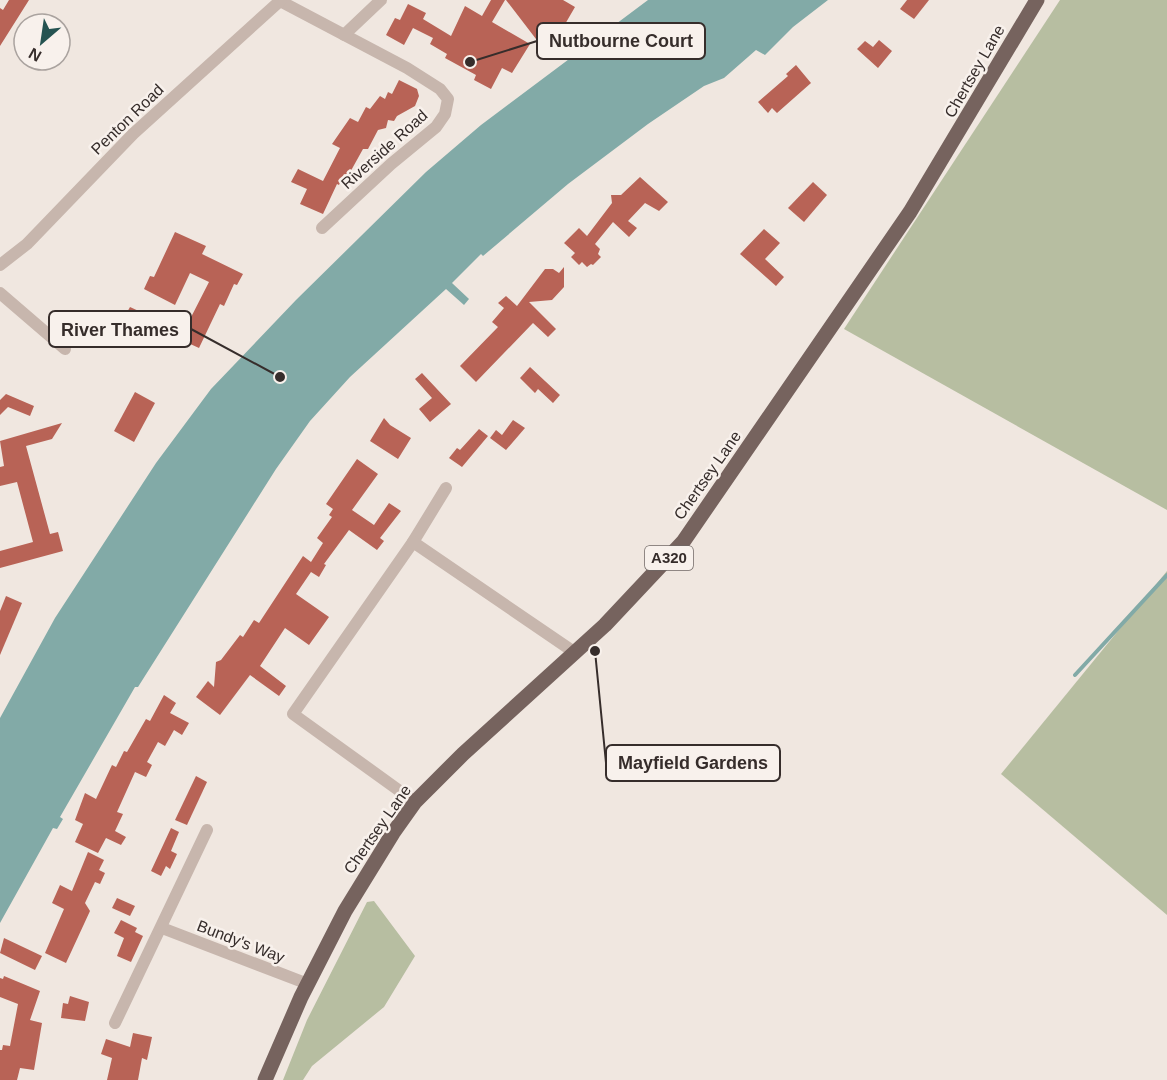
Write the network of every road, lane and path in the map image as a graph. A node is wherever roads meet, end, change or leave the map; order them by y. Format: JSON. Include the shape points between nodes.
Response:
{"nodes":[{"id":1,"x":381,"y":0,"type":"edge"},
{"id":2,"x":1037,"y":0,"type":"edge"},
{"id":3,"x":281,"y":1,"type":"edge"},
{"id":4,"x":344,"y":35,"type":"junction"},
{"id":5,"x":322,"y":228,"type":"dead end"},
{"id":6,"x":0,"y":265,"type":"edge"},
{"id":7,"x":0,"y":293,"type":"edge"},
{"id":8,"x":65,"y":349,"type":"dead end"},
{"id":9,"x":446,"y":488,"type":"dead end"},
{"id":10,"x":413,"y":542,"type":"junction"},
{"id":11,"x":574,"y":652,"type":"junction"},
{"id":12,"x":415,"y":801,"type":"junction"},
{"id":13,"x":207,"y":830,"type":"dead end"},
{"id":14,"x":162,"y":928,"type":"junction"},
{"id":15,"x":308,"y":984,"type":"junction"},
{"id":16,"x":115,"y":1023,"type":"dead end"},
{"id":17,"x":266,"y":1080,"type":"edge"}],
"edges":[{"from":1,"to":4,"type":"street"},
{"from":2,"to":11,"type":"main road","name":"Chertsey Lane","number":"A320","via":[[910,212],[683,542],[630,601]]},
{"from":3,"to":4,"type":"street","name":"Riverside Road"},
{"from":3,"to":6,"type":"street","name":"Penton Road","via":[[133,134],[27,244]]},
{"from":4,"to":5,"type":"street","name":"Riverside Road","via":[[407,68],[440,89],[448,99],[445,114],[436,127]]},
{"from":7,"to":8,"type":"street"},
{"from":9,"to":10,"type":"street"},
{"from":10,"to":11,"type":"street"},
{"from":10,"to":12,"type":"street","via":[[292,714]]},
{"from":11,"to":12,"type":"main road","name":"Chertsey Lane","number":"A320"},
{"from":12,"to":15,"type":"main road","name":"Chertsey Lane","number":"A320","via":[[365,875]]},
{"from":13,"to":14,"type":"street"},
{"from":14,"to":15,"type":"street","name":"Bundy's Way"},
{"from":14,"to":16,"type":"street"},
{"from":15,"to":17,"type":"main road","name":"Chertsey Lane","number":"A320"}]}
